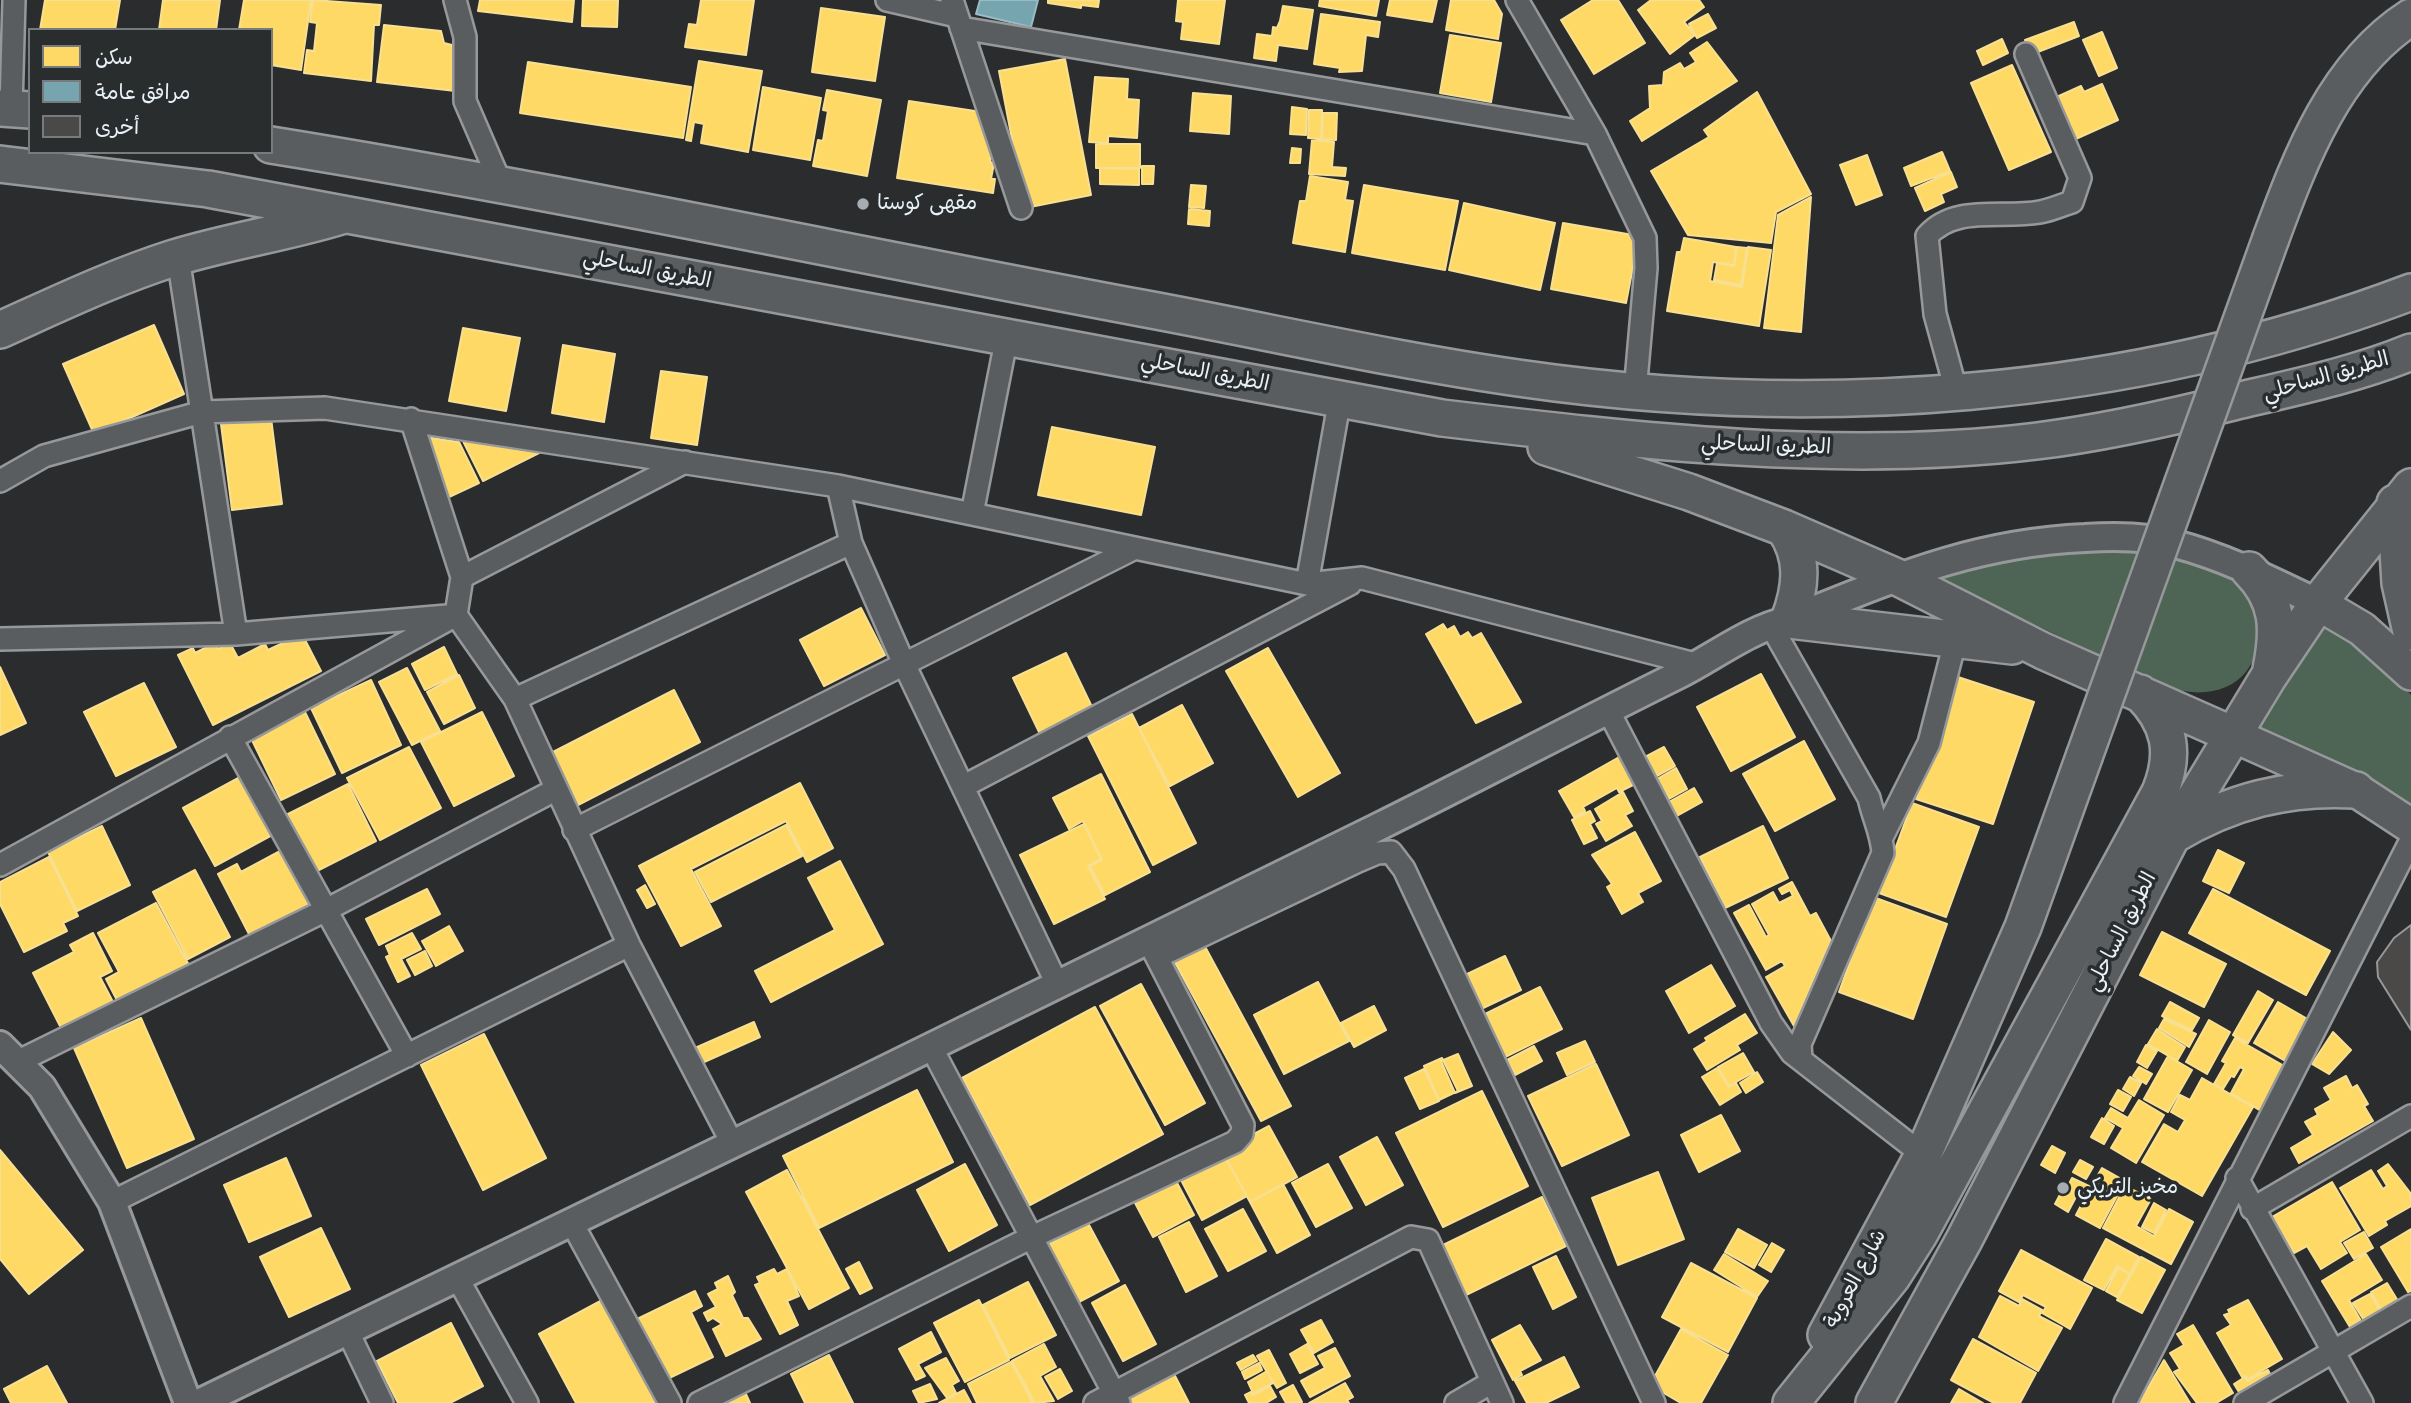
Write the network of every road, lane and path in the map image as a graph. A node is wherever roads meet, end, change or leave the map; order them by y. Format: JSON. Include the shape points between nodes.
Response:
{"nodes":[{"id":1,"x":14,"y":0,"type":"edge"},
{"id":2,"x":455,"y":0,"type":"edge"},
{"id":3,"x":887,"y":0,"type":"edge"},
{"id":4,"x":1517,"y":0,"type":"edge"},
{"id":5,"x":957,"y":15,"type":"edge"},
{"id":6,"x":2411,"y":17,"type":"edge"},
{"id":7,"x":2026,"y":54,"type":"dead end"},
{"id":8,"x":14,"y":109,"type":"edge"},
{"id":9,"x":1595,"y":134,"type":"junction"},
{"id":10,"x":273,"y":145,"type":"edge"},
{"id":11,"x":0,"y":164,"type":"edge"},
{"id":12,"x":500,"y":182,"type":"junction"},
{"id":13,"x":1021,"y":208,"type":"dead end"},
{"id":14,"x":347,"y":214,"type":"junction"},
{"id":15,"x":178,"y":257,"type":"junction"},
{"id":16,"x":2411,"y":292,"type":"edge"},
{"id":17,"x":0,"y":330,"type":"edge"},
{"id":18,"x":1007,"y":336,"type":"junction"},
{"id":19,"x":2411,"y":352,"type":"edge"},
{"id":20,"x":1635,"y":392,"type":"junction"},
{"id":21,"x":1957,"y":394,"type":"junction"},
{"id":22,"x":1340,"y":398,"type":"junction"},
{"id":23,"x":202,"y":412,"type":"junction"},
{"id":24,"x":1442,"y":418,"type":"junction"},
{"id":25,"x":411,"y":419,"type":"junction"},
{"id":26,"x":685,"y":462,"type":"junction"},
{"id":27,"x":0,"y":481,"type":"edge"},
{"id":28,"x":838,"y":486,"type":"junction"},
{"id":29,"x":2403,"y":495,"type":"edge"},
{"id":30,"x":972,"y":514,"type":"junction"},
{"id":31,"x":1784,"y":528,"type":"junction"},
{"id":32,"x":851,"y":543,"type":"junction"},
{"id":33,"x":1135,"y":548,"type":"junction"},
{"id":34,"x":2249,"y":570,"type":"junction"},
{"id":35,"x":461,"y":577,"type":"junction"},
{"id":36,"x":1897,"y":577,"type":"junction"},
{"id":37,"x":1362,"y":578,"type":"junction"},
{"id":38,"x":1307,"y":584,"type":"junction"},
{"id":39,"x":2318,"y":603,"type":"junction"},
{"id":40,"x":456,"y":615,"type":"junction"},
{"id":41,"x":1779,"y":622,"type":"junction"},
{"id":42,"x":2411,"y":632,"type":"edge"},
{"id":43,"x":236,"y":634,"type":"junction"},
{"id":44,"x":1956,"y":638,"type":"junction"},
{"id":45,"x":0,"y":639,"type":"edge"},
{"id":46,"x":2043,"y":651,"type":"junction"},
{"id":47,"x":904,"y":664,"type":"junction"},
{"id":48,"x":1699,"y":664,"type":"junction"},
{"id":49,"x":2411,"y":673,"type":"edge"},
{"id":50,"x":2269,"y":676,"type":"junction"},
{"id":51,"x":2140,"y":693,"type":"junction"},
{"id":52,"x":515,"y":699,"type":"junction"},
{"id":53,"x":1608,"y":710,"type":"junction"},
{"id":54,"x":2233,"y":735,"type":"junction"},
{"id":55,"x":230,"y":737,"type":"junction"},
{"id":56,"x":964,"y":786,"type":"junction"},
{"id":57,"x":555,"y":790,"type":"junction"},
{"id":58,"x":2356,"y":790,"type":"junction"},
{"id":59,"x":2411,"y":826,"type":"edge"},
{"id":60,"x":575,"y":830,"type":"junction"},
{"id":61,"x":2172,"y":836,"type":"junction"},
{"id":62,"x":1882,"y":837,"type":"junction"},
{"id":63,"x":2411,"y":840,"type":"edge"},
{"id":64,"x":0,"y":865,"type":"edge"},
{"id":65,"x":326,"y":910,"type":"junction"},
{"id":66,"x":629,"y":945,"type":"junction"},
{"id":67,"x":1152,"y":948,"type":"junction"},
{"id":68,"x":1057,"y":984,"type":"junction"},
{"id":69,"x":930,"y":1045,"type":"junction"},
{"id":70,"x":8,"y":1053,"type":"edge"},
{"id":71,"x":407,"y":1056,"type":"junction"},
{"id":72,"x":1801,"y":1059,"type":"junction"},
{"id":73,"x":2411,"y":1116,"type":"edge"},
{"id":74,"x":732,"y":1143,"type":"junction"},
{"id":75,"x":1923,"y":1155,"type":"junction"},
{"id":76,"x":2237,"y":1178,"type":"junction"},
{"id":77,"x":112,"y":1202,"type":"junction"},
{"id":78,"x":2252,"y":1209,"type":"junction"},
{"id":79,"x":573,"y":1225,"type":"junction"},
{"id":80,"x":1030,"y":1238,"type":"junction"},
{"id":81,"x":458,"y":1279,"type":"junction"},
{"id":82,"x":2411,"y":1306,"type":"edge"},
{"id":83,"x":348,"y":1332,"type":"junction"},
{"id":84,"x":2332,"y":1352,"type":"junction"},
{"id":85,"x":1492,"y":1382,"type":"junction"},
{"id":86,"x":1109,"y":1400,"type":"edge"},
{"id":87,"x":188,"y":1403,"type":"edge"},
{"id":88,"x":199,"y":1403,"type":"edge"},
{"id":89,"x":382,"y":1403,"type":"edge"},
{"id":90,"x":527,"y":1403,"type":"edge"},
{"id":91,"x":670,"y":1403,"type":"edge"},
{"id":92,"x":699,"y":1403,"type":"edge"},
{"id":93,"x":1456,"y":1403,"type":"edge"},
{"id":94,"x":1502,"y":1403,"type":"edge"},
{"id":95,"x":1654,"y":1403,"type":"edge"},
{"id":96,"x":1790,"y":1403,"type":"edge"},
{"id":97,"x":1874,"y":1403,"type":"edge"},
{"id":98,"x":2125,"y":1403,"type":"edge"},
{"id":99,"x":2245,"y":1403,"type":"edge"},
{"id":100,"x":2362,"y":1403,"type":"edge"}],
"edges":[{"from":1,"to":8,"type":"street"},
{"from":2,"to":12,"type":"street","via":[[465,37],[465,101]]},
{"from":3,"to":5,"type":"street"},
{"from":4,"to":9,"type":"street"},
{"from":5,"to":9,"type":"street"},
{"from":5,"to":13,"type":"street"},
{"from":6,"to":75,"type":"highway","bridge":true,"via":[[2395,27],[2341,85],[2300,158],[2023,927]]},
{"from":7,"to":21,"type":"street","via":[[2080,178],[2072,202],[2041,212],[1939,221],[1927,236],[1935,314]]},
{"from":9,"to":20,"type":"street","via":[[1645,238]]},
{"from":10,"to":12,"type":"highway"},
{"from":11,"to":14,"type":"highway","name":"الطريق الساحلي","via":[[208,189]]},
{"from":12,"to":20,"type":"highway","via":[[1516,378]]},
{"from":14,"to":15,"type":"highway"},
{"from":14,"to":18,"type":"highway","name":"الطريق الساحلي"},
{"from":15,"to":17,"type":"highway","via":[[113,278]]},
{"from":15,"to":23,"type":"street"},
{"from":16,"to":21,"type":"highway","via":[[2333,321],[2182,358]]},
{"from":18,"to":22,"type":"highway","name":"الطريق الساحلي"},
{"from":18,"to":30,"type":"street"},
{"from":19,"to":24,"type":"highway","name":"الطريق الساحلي","via":[[2299,387],[2158,420],[2036,441],[1894,449],[1740,448]]},
{"from":20,"to":21,"type":"highway","via":[[1802,400]]},
{"from":22,"to":24,"type":"highway","name":"الطريق الساحلي"},
{"from":22,"to":38,"type":"street"},
{"from":23,"to":25,"type":"street","via":[[326,408]]},
{"from":23,"to":27,"type":"street","via":[[44,456]]},
{"from":23,"to":43,"type":"street"},
{"from":24,"to":31,"type":"highway","via":[[1689,492]]},
{"from":25,"to":26,"type":"street"},
{"from":25,"to":35,"type":"street"},
{"from":26,"to":28,"type":"street"},
{"from":26,"to":35,"type":"street"},
{"from":28,"to":30,"type":"street"},
{"from":28,"to":32,"type":"street"},
{"from":29,"to":39,"type":"highway","name":"الطريق الساحلي"},
{"from":29,"to":42,"type":"highway","via":[[2400,583]]},
{"from":30,"to":33,"type":"street"},
{"from":31,"to":36,"type":"highway"},
{"from":31,"to":41,"type":"highway","via":[[1797,553],[1800,587]]},
{"from":32,"to":47,"type":"street"},
{"from":32,"to":52,"type":"street"},
{"from":33,"to":38,"type":"street"},
{"from":33,"to":47,"type":"street"},
{"from":34,"to":36,"type":"street","via":[[2174,543],[2112,537],[2034,540],[1963,555]]},
{"from":34,"to":39,"type":"street"},
{"from":34,"to":50,"type":"highway","via":[[2274,608],[2277,638]]},
{"from":35,"to":40,"type":"street"},
{"from":36,"to":41,"type":"street"},
{"from":36,"to":46,"type":"highway"},
{"from":37,"to":38,"type":"street"},
{"from":37,"to":48,"type":"street"},
{"from":37,"to":56,"type":"street"},
{"from":39,"to":49,"type":"main road","via":[[2362,629]]},
{"from":39,"to":50,"type":"highway","name":"الطريق الساحلي"},
{"from":40,"to":43,"type":"street"},
{"from":40,"to":52,"type":"street"},
{"from":40,"to":55,"type":"street"},
{"from":41,"to":44,"type":"highway"},
{"from":41,"to":48,"type":"street"},
{"from":41,"to":62,"type":"street","via":[[1869,798]]},
{"from":43,"to":45,"type":"street"},
{"from":44,"to":46,"type":"highway"},
{"from":44,"to":62,"type":"street","via":[[1929,743]]},
{"from":46,"to":51,"type":"highway"},
{"from":47,"to":56,"type":"street"},
{"from":47,"to":60,"type":"street"},
{"from":48,"to":53,"type":"street"},
{"from":50,"to":54,"type":"highway","name":"الطريق الساحلي"},
{"from":51,"to":54,"type":"highway"},
{"from":51,"to":96,"type":"highway","via":[[2166,728],[2170,750],[2160,792],[1920,1233],[1892,1277]]},
{"from":52,"to":57,"type":"street"},
{"from":53,"to":67,"type":"street"},
{"from":53,"to":72,"type":"street","via":[[1770,1023]]},
{"from":54,"to":58,"type":"main road"},
{"from":54,"to":61,"type":"highway","name":"الطريق الساحلي"},
{"from":55,"to":64,"type":"street"},
{"from":55,"to":65,"type":"street"},
{"from":56,"to":68,"type":"street"},
{"from":57,"to":60,"type":"street"},
{"from":57,"to":65,"type":"street"},
{"from":58,"to":59,"type":"main road"},
{"from":58,"to":61,"type":"highway","via":[[2302,790],[2260,797],[2200,819]]},
{"from":60,"to":66,"type":"street"},
{"from":61,"to":97,"type":"highway","name":"الطريق الساحلي","via":[[1964,1240]]},
{"from":62,"to":72,"type":"street","via":[[1883,853],[1800,1044]]},
{"from":63,"to":76,"type":"street"},
{"from":65,"to":70,"type":"street"},
{"from":65,"to":71,"type":"street"},
{"from":66,"to":71,"type":"street"},
{"from":66,"to":74,"type":"street"},
{"from":67,"to":68,"type":"street"},
{"from":67,"to":80,"type":"street","via":[[1243,1125],[1242,1134],[1235,1142]]},
{"from":67,"to":95,"type":"street","via":[[1377,853],[1391,852],[1404,869]]},
{"from":68,"to":69,"type":"street"},
{"from":69,"to":74,"type":"street"},
{"from":69,"to":80,"type":"street"},
{"from":70,"to":77,"type":"street","via":[[42,1087]]},
{"from":71,"to":77,"type":"street"},
{"from":72,"to":75,"type":"street"},
{"from":73,"to":78,"type":"street"},
{"from":74,"to":79,"type":"street"},
{"from":75,"to":96,"type":"highway","name":"شارع العروبة"},
{"from":76,"to":78,"type":"street"},
{"from":76,"to":98,"type":"street"},
{"from":77,"to":87,"type":"street"},
{"from":78,"to":84,"type":"street"},
{"from":79,"to":81,"type":"street"},
{"from":79,"to":91,"type":"street"},
{"from":80,"to":86,"type":"street"},
{"from":80,"to":92,"type":"street"},
{"from":81,"to":83,"type":"street"},
{"from":81,"to":90,"type":"street"},
{"from":82,"to":84,"type":"street"},
{"from":83,"to":88,"type":"street"},
{"from":83,"to":89,"type":"street"},
{"from":84,"to":99,"type":"street"},
{"from":84,"to":100,"type":"street"},
{"from":85,"to":86,"type":"street","via":[[1428,1240],[1412,1237]]},
{"from":85,"to":93,"type":"street"},
{"from":85,"to":94,"type":"street"}]}
